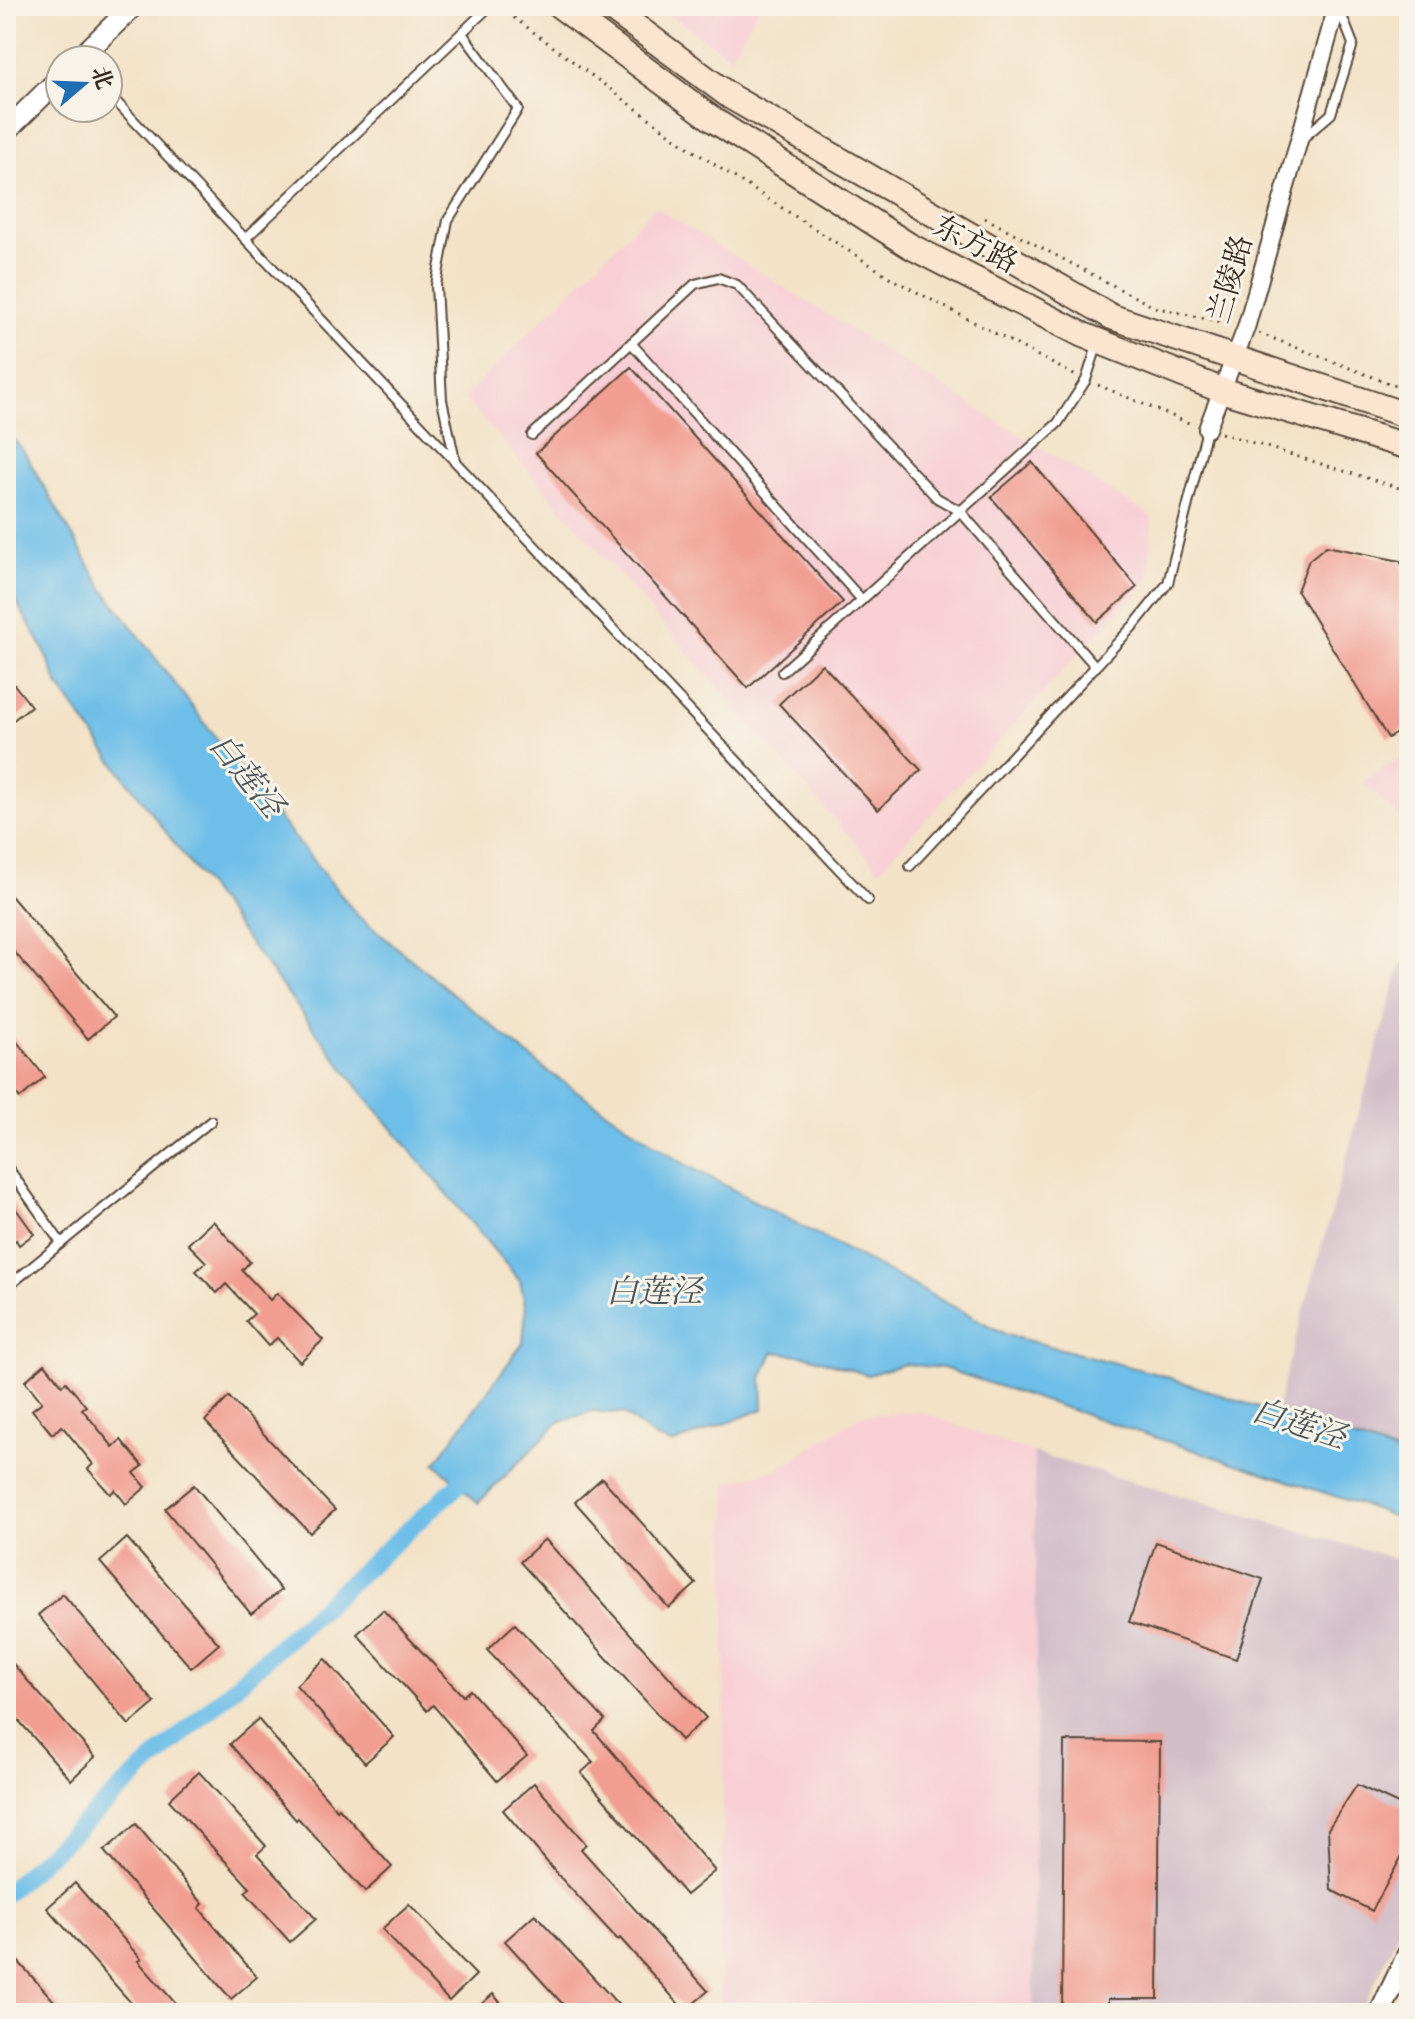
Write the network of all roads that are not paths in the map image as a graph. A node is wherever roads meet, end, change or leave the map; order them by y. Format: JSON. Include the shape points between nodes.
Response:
{"nodes":[{"id":1,"x":133,"y":6,"type":"edge"},
{"id":2,"x":490,"y":6,"type":"edge"},
{"id":3,"x":560,"y":6,"type":"edge"},
{"id":4,"x":608,"y":6,"type":"edge"},
{"id":5,"x":1337,"y":6,"type":"edge"},
{"id":6,"x":462,"y":33,"type":"junction"},
{"id":7,"x":94,"y":44,"type":"edge"},
{"id":8,"x":44,"y":94,"type":"edge"},
{"id":9,"x":124,"y":110,"type":"edge"},
{"id":10,"x":6,"y":131,"type":"edge"},
{"id":11,"x":1298,"y":142,"type":"junction"},
{"id":12,"x":245,"y":239,"type":"junction"},
{"id":13,"x":1099,"y":341,"type":"junction"},
{"id":14,"x":631,"y":343,"type":"junction"},
{"id":15,"x":1236,"y":357,"type":"junction"},
{"id":16,"x":1221,"y":390,"type":"junction"},
{"id":17,"x":1409,"y":416,"type":"edge"},
{"id":18,"x":1207,"y":429,"type":"joint"},
{"id":19,"x":532,"y":435,"type":"dead end"},
{"id":20,"x":1409,"y":447,"type":"edge"},
{"id":21,"x":455,"y":462,"type":"junction"},
{"id":22,"x":960,"y":511,"type":"junction"},
{"id":23,"x":862,"y":600,"type":"junction"},
{"id":24,"x":1096,"y":667,"type":"junction"},
{"id":25,"x":782,"y":672,"type":"dead end"},
{"id":26,"x":910,"y":866,"type":"dead end"},
{"id":27,"x":868,"y":900,"type":"dead end"},
{"id":28,"x":211,"y":1121,"type":"dead end"},
{"id":29,"x":6,"y":1165,"type":"edge"},
{"id":30,"x":61,"y":1243,"type":"junction"},
{"id":31,"x":6,"y":1288,"type":"edge"},
{"id":32,"x":1409,"y":1952,"type":"edge"},
{"id":33,"x":1380,"y":2013,"type":"edge"}],
"edges":[{"from":1,"to":7,"type":"street"},
{"from":2,"to":6,"type":"lane"},
{"from":3,"to":13,"type":"main road","name":"东方路","via":[[715,121],[910,246]]},
{"from":4,"to":15,"type":"main road","name":"东方路","via":[[731,97],[1112,317]]},
{"from":5,"to":11,"type":"street","name":"兰陵路"},
{"from":5,"to":11,"type":"lane","name":"兰陵路","via":[[1353,44],[1331,114]]},
{"from":6,"to":12,"type":"lane"},
{"from":6,"to":21,"type":"lane","via":[[518,109],[448,220],[436,285],[442,400]]},
{"from":8,"to":10,"type":"street"},
{"from":9,"to":12,"type":"lane"},
{"from":11,"to":15,"type":"street","name":"兰陵路"},
{"from":12,"to":21,"type":"lane"},
{"from":13,"to":16,"type":"main road","name":"东方路"},
{"from":13,"to":22,"type":"lane","via":[[1086,380],[1058,423]]},
{"from":14,"to":19,"type":"lane"},
{"from":14,"to":22,"type":"lane","via":[[695,284],[718,278],[737,285],[937,498]]},
{"from":14,"to":23,"type":"lane"},
{"from":15,"to":16,"type":"street","name":"兰陵路"},
{"from":15,"to":17,"type":"main road","name":"东方路"},
{"from":16,"to":18,"type":"street","name":"兰陵路"},
{"from":16,"to":20,"type":"main road","name":"东方路"},
{"from":18,"to":24,"type":"lane","via":[[1168,583]]},
{"from":21,"to":27,"type":"lane"},
{"from":22,"to":23,"type":"lane"},
{"from":22,"to":24,"type":"lane"},
{"from":23,"to":25,"type":"lane"},
{"from":24,"to":26,"type":"lane"},
{"from":28,"to":30,"type":"lane"},
{"from":29,"to":30,"type":"lane"},
{"from":30,"to":31,"type":"lane"},
{"from":32,"to":33,"type":"street"}]}
